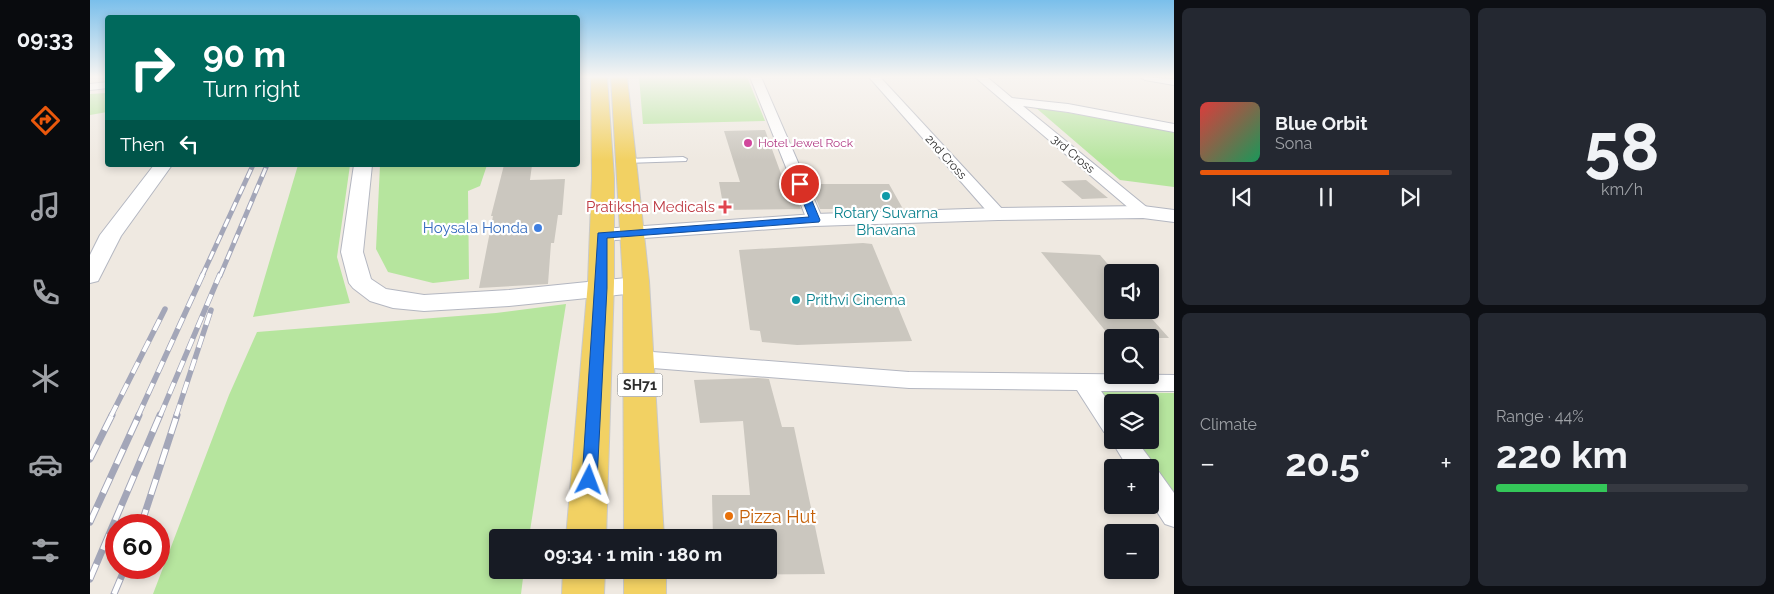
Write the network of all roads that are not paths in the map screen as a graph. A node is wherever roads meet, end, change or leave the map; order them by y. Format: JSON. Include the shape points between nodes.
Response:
{"nodes":[{"id":1,"x":604,"y":105,"type":"edge"},
{"id":2,"x":617,"y":105,"type":"edge"},
{"id":3,"x":767,"y":105,"type":"edge"},
{"id":4,"x":899,"y":105,"type":"edge"},
{"id":5,"x":1013,"y":105,"type":"edge"},
{"id":6,"x":1040,"y":105,"type":"edge"},
{"id":7,"x":1174,"y":128,"type":"edge"},
{"id":8,"x":683,"y":159,"type":"dead end"},
{"id":9,"x":162,"y":167,"type":"edge"},
{"id":10,"x":363,"y":167,"type":"edge"},
{"id":11,"x":614,"y":169,"type":"junction"},
{"id":12,"x":1143,"y":212,"type":"junction"},
{"id":13,"x":998,"y":214,"type":"junction"},
{"id":14,"x":1174,"y":216,"type":"edge"},
{"id":15,"x":815,"y":220,"type":"junction"},
{"id":16,"x":617,"y":234,"type":"junction"},
{"id":17,"x":90,"y":276,"type":"edge"},
{"id":18,"x":636,"y":285,"type":"junction"},
{"id":19,"x":601,"y":288,"type":"junction"},
{"id":20,"x":640,"y":359,"type":"junction"},
{"id":21,"x":1084,"y":382,"type":"junction"},
{"id":22,"x":1174,"y":383,"type":"edge"},
{"id":23,"x":1104,"y":413,"type":"edge"},
{"id":24,"x":1159,"y":493,"type":"edge"},
{"id":25,"x":1174,"y":515,"type":"edge"},
{"id":26,"x":587,"y":529,"type":"edge"},
{"id":27,"x":644,"y":529,"type":"edge"},
{"id":28,"x":584,"y":579,"type":"edge"},
{"id":29,"x":644,"y":579,"type":"edge"},
{"id":30,"x":583,"y":594,"type":"edge"},
{"id":31,"x":596,"y":594,"type":"edge"},
{"id":32,"x":645,"y":594,"type":"edge"}],
"edges":[{"from":1,"to":11,"type":"main road","number":"SH71"},
{"from":2,"to":11,"type":"main road","number":"SH71"},
{"from":3,"to":15,"type":"street"},
{"from":4,"to":13,"type":"street","name":"2nd Cross"},
{"from":5,"to":12,"type":"street","name":"3rd Cross"},
{"from":6,"to":7,"type":"street"},
{"from":8,"to":11,"type":"lane"},
{"from":9,"to":17,"type":"street","via":[[111,235]]},
{"from":10,"to":19,"type":"street","via":[[352,252],[361,283],[378,295],[424,303]]},
{"from":11,"to":16,"type":"main road","number":"SH71"},
{"from":12,"to":13,"type":"street"},
{"from":12,"to":14,"type":"street"},
{"from":13,"to":15,"type":"street"},
{"from":15,"to":16,"type":"street"},
{"from":16,"to":18,"type":"main road","number":"SH71"},
{"from":16,"to":19,"type":"main road","number":"SH71"},
{"from":18,"to":19,"type":"street"},
{"from":18,"to":20,"type":"main road","number":"SH71"},
{"from":19,"to":26,"type":"main road","number":"SH71"},
{"from":20,"to":21,"type":"street","via":[[909,380]]},
{"from":20,"to":27,"type":"main road","number":"SH71"},
{"from":21,"to":22,"type":"street"},
{"from":21,"to":23,"type":"street"},
{"from":24,"to":25,"type":"street"},
{"from":28,"to":30,"type":"main road"},
{"from":29,"to":32,"type":"main road"},
{"from":30,"to":31,"type":"main road"}]}
